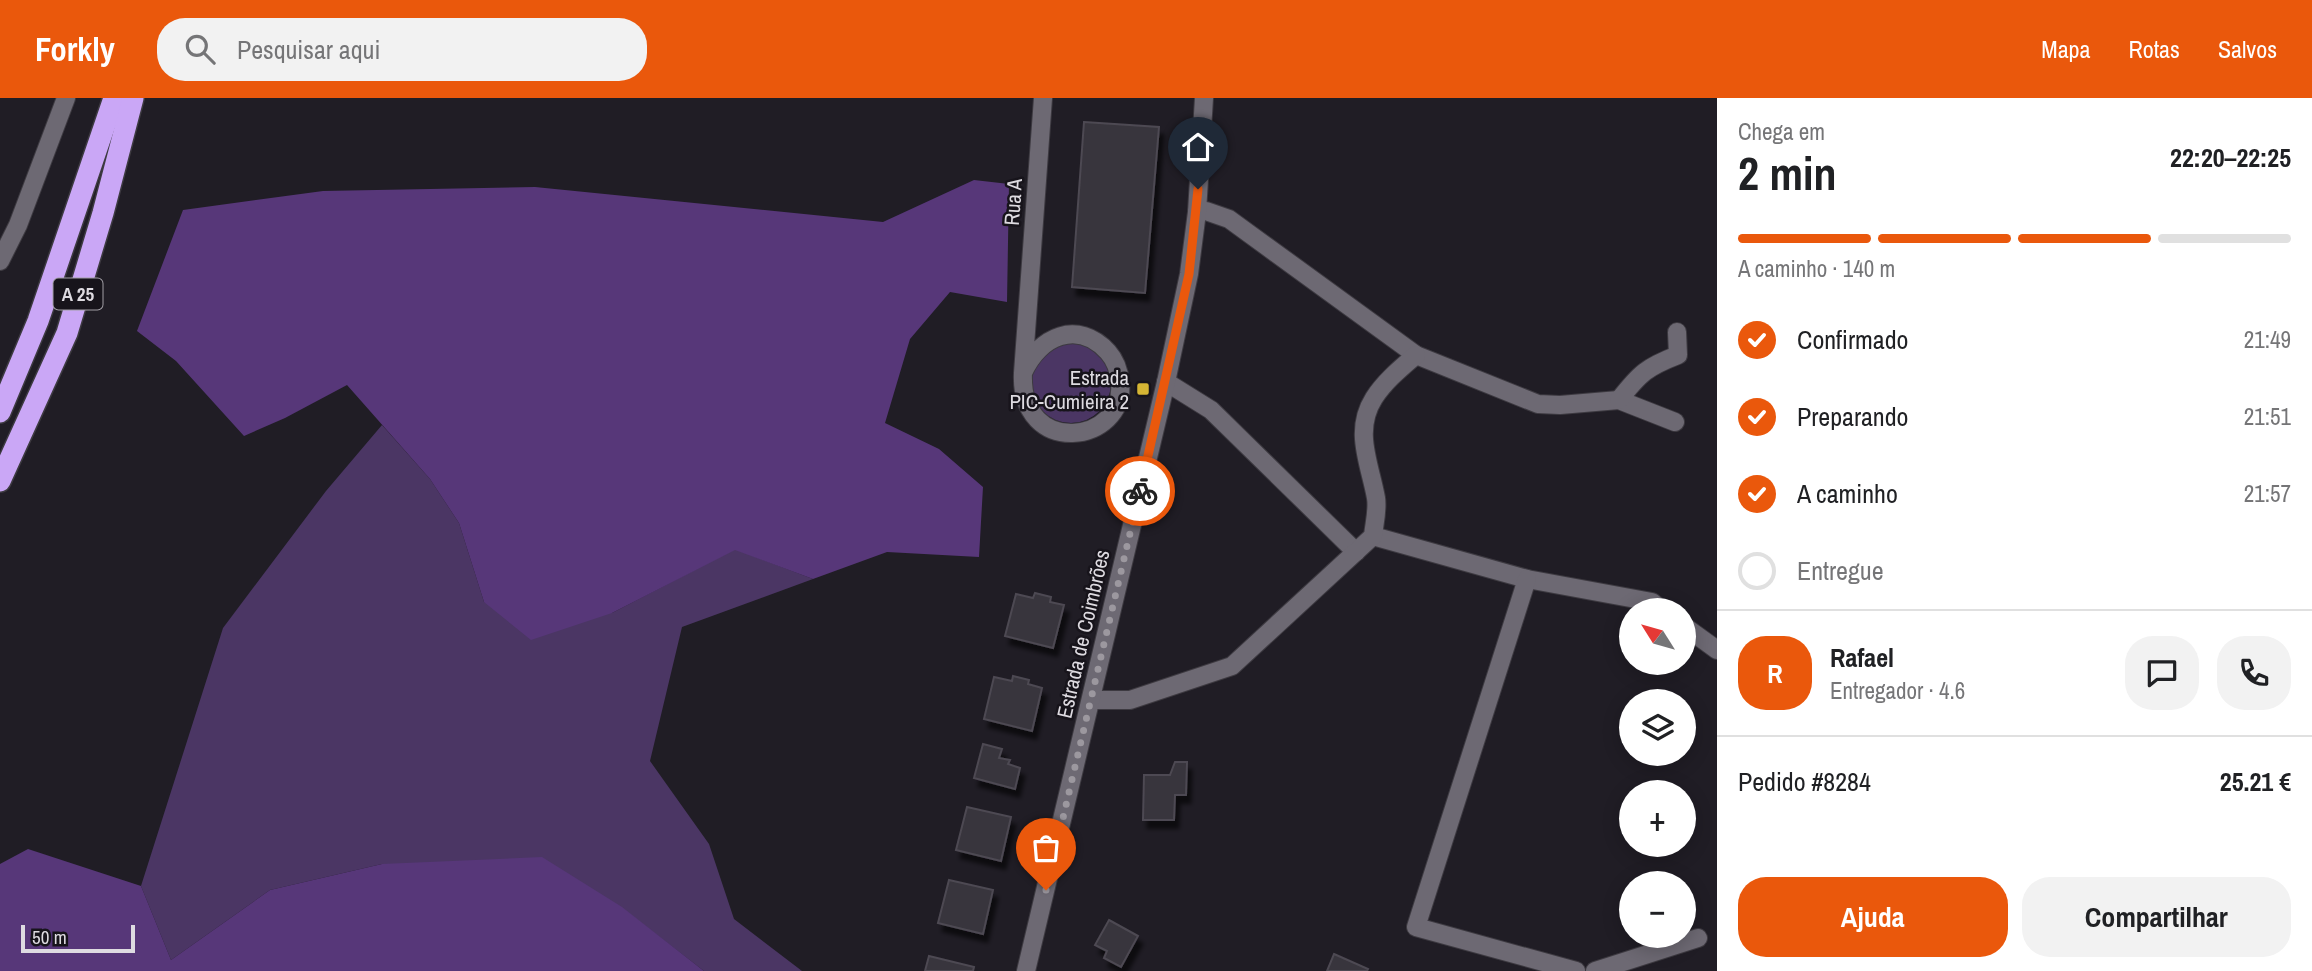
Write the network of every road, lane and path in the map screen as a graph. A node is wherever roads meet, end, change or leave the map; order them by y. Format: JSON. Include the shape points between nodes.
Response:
{"nodes":[{"id":1,"x":66,"y":98,"type":"edge"},
{"id":2,"x":114,"y":98,"type":"edge"},
{"id":3,"x":134,"y":98,"type":"edge"},
{"id":4,"x":1042,"y":98,"type":"edge"},
{"id":5,"x":1204,"y":98,"type":"edge"},
{"id":6,"x":1197,"y":212,"type":"junction"},
{"id":7,"x":0,"y":261,"type":"edge"},
{"id":8,"x":1028,"y":309,"type":"junction"},
{"id":9,"x":1677,"y":332,"type":"dead end"},
{"id":10,"x":1055,"y":337,"type":"junction"},
{"id":11,"x":1416,"y":355,"type":"junction"},
{"id":12,"x":1023,"y":373,"type":"junction"},
{"id":13,"x":1166,"y":382,"type":"junction"},
{"id":14,"x":1619,"y":400,"type":"junction"},
{"id":15,"x":0,"y":412,"type":"edge"},
{"id":16,"x":1675,"y":422,"type":"dead end"},
{"id":17,"x":0,"y":481,"type":"edge"},
{"id":18,"x":1373,"y":536,"type":"junction"},
{"id":19,"x":1356,"y":552,"type":"junction"},
{"id":20,"x":1527,"y":579,"type":"junction"},
{"id":21,"x":1629,"y":598,"type":"edge"},
{"id":22,"x":1696,"y":634,"type":"edge"},
{"id":23,"x":1717,"y":650,"type":"edge"},
{"id":24,"x":1091,"y":700,"type":"junction"},
{"id":25,"x":1698,"y":938,"type":"dead end"},
{"id":26,"x":1026,"y":971,"type":"edge"},
{"id":27,"x":1576,"y":971,"type":"edge"},
{"id":28,"x":1595,"y":971,"type":"edge"}],
"edges":[{"from":1,"to":7,"type":"street"},
{"from":2,"to":15,"type":"highway","number":"A 25","via":[[38,321]]},
{"from":3,"to":17,"type":"highway","number":"A 25","via":[[66,332]]},
{"from":4,"to":8,"type":"street","name":"Rua A"},
{"from":5,"to":6,"type":"street","name":"Estrada de Coimbrões"},
{"from":6,"to":11,"type":"street","via":[[1229,219]]},
{"from":6,"to":13,"type":"street","name":"Estrada de Coimbrões"},
{"from":8,"to":10,"type":"street"},
{"from":8,"to":12,"type":"street","name":"Rua A"},
{"from":9,"to":14,"type":"street","via":[[1678,355],[1640,373]]},
{"from":10,"to":12,"type":"street","via":[[1035,352]]},
{"from":10,"to":12,"type":"street","via":[[1088,338],[1114,358],[1121,389],[1108,418],[1080,433],[1048,428],[1027,405]]},
{"from":11,"to":14,"type":"street","via":[[1538,404]]},
{"from":11,"to":18,"type":"street","via":[[1385,383],[1364,421],[1363,441],[1377,502]]},
{"from":13,"to":19,"type":"street","via":[[1211,410]]},
{"from":13,"to":24,"type":"street","name":"Estrada de Coimbrões"},
{"from":14,"to":16,"type":"street"},
{"from":18,"to":19,"type":"street"},
{"from":18,"to":20,"type":"street"},
{"from":19,"to":24,"type":"street","via":[[1232,666],[1130,700]]},
{"from":20,"to":21,"type":"street"},
{"from":20,"to":27,"type":"street","via":[[1416,928]]},
{"from":22,"to":23,"type":"street"},
{"from":24,"to":26,"type":"street","name":"Estrada de Coimbrões"},
{"from":25,"to":28,"type":"street"}]}
